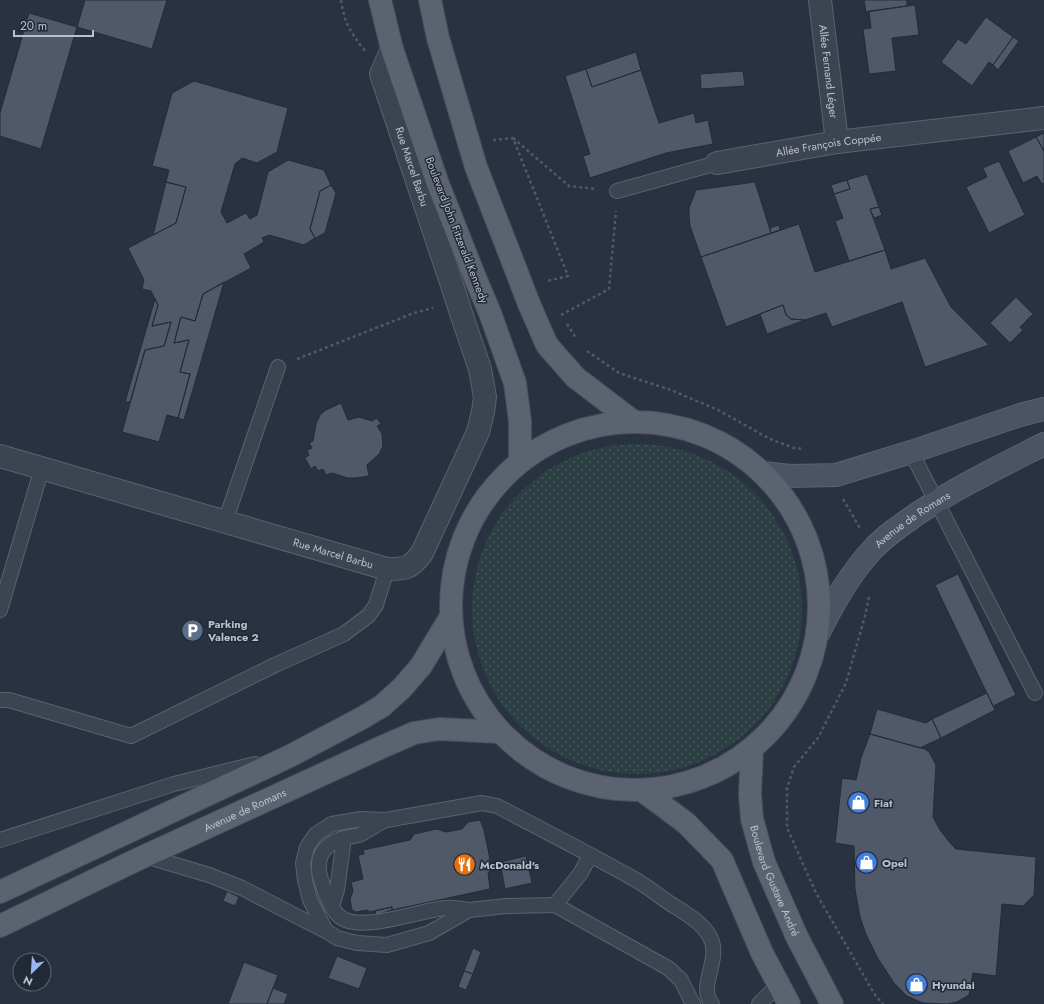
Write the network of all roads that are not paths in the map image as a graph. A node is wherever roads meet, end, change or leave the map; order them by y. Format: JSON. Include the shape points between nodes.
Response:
{"nodes":[{"id":1,"x":380,"y":0,"type":"edge"},
{"id":2,"x":430,"y":0,"type":"edge"},
{"id":3,"x":820,"y":0,"type":"edge"},
{"id":4,"x":392,"y":49,"type":"junction"},
{"id":5,"x":1044,"y":118,"type":"edge"},
{"id":6,"x":837,"y":142,"type":"junction"},
{"id":7,"x":717,"y":163,"type":"joint"},
{"id":8,"x":617,"y":191,"type":"road end"},
{"id":9,"x":278,"y":367,"type":"dead end"},
{"id":10,"x":1044,"y":409,"type":"edge"},
{"id":11,"x":634,"y":422,"type":"junction"},
{"id":12,"x":1044,"y":444,"type":"edge"},
{"id":13,"x":911,"y":452,"type":"junction"},
{"id":14,"x":0,"y":456,"type":"edge"},
{"id":15,"x":520,"y":462,"type":"junction"},
{"id":16,"x":42,"y":468,"type":"junction"},
{"id":17,"x":763,"y":473,"type":"junction"},
{"id":18,"x":936,"y":502,"type":"junction"},
{"id":19,"x":225,"y":522,"type":"junction"},
{"id":20,"x":387,"y":569,"type":"junction"},
{"id":21,"x":0,"y":610,"type":"edge"},
{"id":22,"x":450,"y":618,"type":"junction"},
{"id":23,"x":818,"y":634,"type":"junction"},
{"id":24,"x":1035,"y":693,"type":"dead end"},
{"id":25,"x":0,"y":700,"type":"edge"},
{"id":26,"x":500,"y":732,"type":"junction"},
{"id":27,"x":752,"y":750,"type":"junction"},
{"id":28,"x":290,"y":756,"type":"junction"},
{"id":29,"x":643,"y":791,"type":"junction"},
{"id":30,"x":386,"y":820,"type":"junction"},
{"id":31,"x":344,"y":838,"type":"junction"},
{"id":32,"x":1,"y":839,"type":"edge"},
{"id":33,"x":145,"y":856,"type":"junction"},
{"id":34,"x":590,"y":856,"type":"junction"},
{"id":35,"x":0,"y":892,"type":"edge"},
{"id":36,"x":555,"y":905,"type":"junction"},
{"id":37,"x":332,"y":906,"type":"junction"},
{"id":38,"x":469,"y":910,"type":"junction"},
{"id":39,"x":0,"y":926,"type":"edge"},
{"id":40,"x":326,"y":931,"type":"junction"},
{"id":41,"x":779,"y":984,"type":"junction"},
{"id":42,"x":693,"y":1004,"type":"edge"},
{"id":43,"x":712,"y":1004,"type":"edge"},
{"id":44,"x":759,"y":1004,"type":"edge"},
{"id":45,"x":789,"y":1004,"type":"edge"},
{"id":46,"x":832,"y":1004,"type":"edge"}],
"edges":[{"from":1,"to":4,"type":"main road","name":"Boulevard John Fitzerald Kennedy"},
{"from":2,"to":11,"type":"main road","bridge":true,"via":[[438,38],[476,167],[547,345],[575,377]]},
{"from":3,"to":6,"type":"street","name":"Allée Fernand Léger"},
{"from":4,"to":15,"type":"main road","name":"Boulevard John Fitzerald Kennedy","bridge":true,"via":[[438,184],[515,383],[520,421]]},
{"from":4,"to":20,"type":"street","name":"Rue Marcel Barbu","bridge":true,"via":[[381,74],[480,369],[485,397],[478,432],[422,553],[415,562],[404,569]]},
{"from":5,"to":6,"type":"street","name":"Allée François Coppée"},
{"from":6,"to":7,"type":"street","name":"Allée François Coppée"},
{"from":7,"to":8,"type":"lane","name":"Allée François Coppée"},
{"from":9,"to":19,"type":"lane"},
{"from":10,"to":13,"type":"main road"},
{"from":11,"to":15,"type":"main road","via":[[603,424],[573,432]]},
{"from":11,"to":17,"type":"main road","via":[[669,425],[703,435],[735,451]]},
{"from":12,"to":18,"type":"main road","name":"Avenue de Romans"},
{"from":13,"to":17,"type":"main road","via":[[836,475],[791,476]]},
{"from":13,"to":18,"type":"lane"},
{"from":14,"to":16,"type":"street","name":"Rue Marcel Barbu"},
{"from":15,"to":22,"type":"main road","via":[[503,476],[489,493],[466,531],[453,573]]},
{"from":16,"to":19,"type":"street","name":"Rue Marcel Barbu"},
{"from":16,"to":21,"type":"lane"},
{"from":17,"to":23,"type":"main road","via":[[786,500],[806,537],[815,564],[820,599]]},
{"from":18,"to":23,"type":"main road","name":"Avenue de Romans","via":[[894,529],[872,549],[839,593]]},
{"from":18,"to":24,"type":"lane"},
{"from":19,"to":20,"type":"street","name":"Rue Marcel Barbu"},
{"from":20,"to":25,"type":"lane","via":[[376,605],[368,616],[344,634],[131,736],[8,700]]},
{"from":22,"to":26,"type":"main road","via":[[453,643],[470,691]]},
{"from":22,"to":28,"type":"main road","via":[[421,666],[382,706]]},
{"from":23,"to":27,"type":"main road","via":[[802,686],[789,709],[772,731]]},
{"from":26,"to":29,"type":"main road","via":[[523,754],[550,771],[586,784]]},
{"from":26,"to":33,"type":"main road","name":"Avenue de Romans","via":[[439,729],[414,733]]},
{"from":27,"to":29,"type":"main road","via":[[712,774],[682,785]]},
{"from":27,"to":46,"type":"main road","name":"Boulevard Gustave André","via":[[752,820],[764,862],[797,937]]},
{"from":28,"to":32,"type":"lane","via":[[174,784]]},
{"from":28,"to":35,"type":"main road"},
{"from":29,"to":41,"type":"main road","via":[[686,824],[722,860],[762,953]]},
{"from":30,"to":31,"type":"lane","via":[[360,834]]},
{"from":30,"to":34,"type":"lane","via":[[482,803],[489,804]]},
{"from":30,"to":40,"type":"lane","via":[[361,819],[332,824],[316,834],[307,847],[303,863],[305,880],[310,900]]},
{"from":31,"to":37,"type":"lane","via":[[337,890]]},
{"from":31,"to":37,"type":"lane","via":[[324,850],[318,865],[322,883]]},
{"from":33,"to":39,"type":"main road","name":"Avenue de Romans"},
{"from":33,"to":40,"type":"lane","via":[[209,875],[242,888]]},
{"from":34,"to":36,"type":"lane","via":[[580,874]]},
{"from":34,"to":43,"type":"lane","via":[[636,881],[702,927],[714,947],[707,991]]},
{"from":36,"to":38,"type":"lane"},
{"from":36,"to":42,"type":"lane","via":[[668,968],[680,980]]},
{"from":37,"to":38,"type":"lane","via":[[339,916],[362,923],[446,908]]},
{"from":38,"to":40,"type":"lane","via":[[430,933],[387,945],[357,943],[337,938]]},
{"from":41,"to":44,"type":"lane"},
{"from":41,"to":45,"type":"main road"}]}
